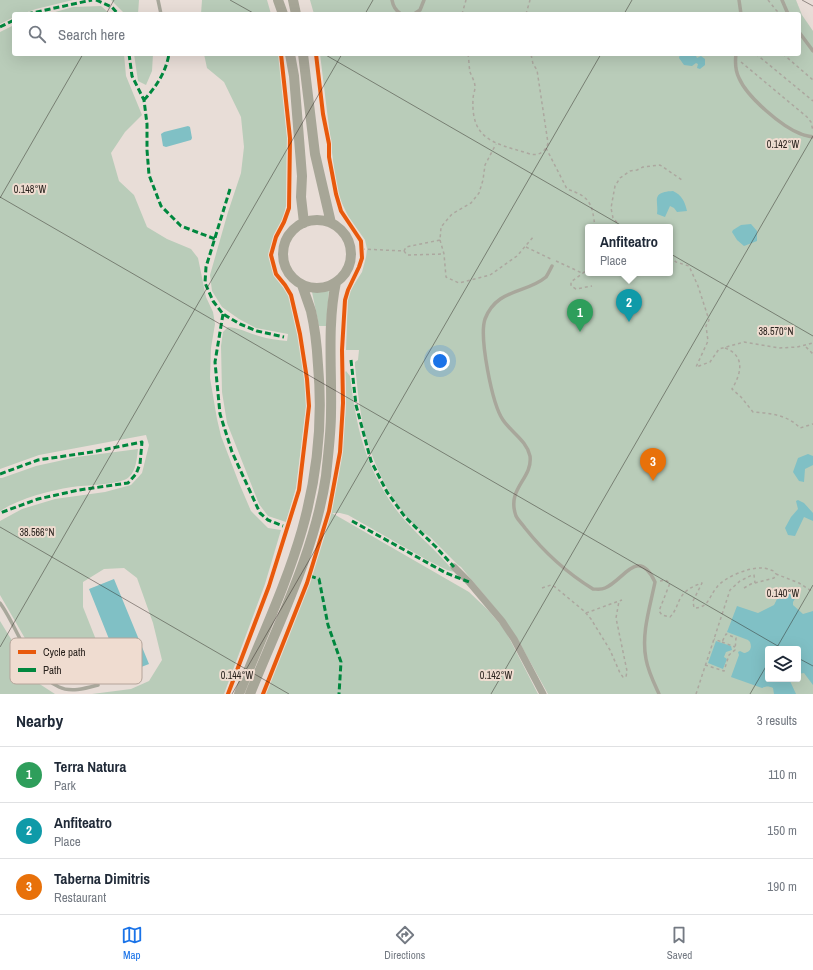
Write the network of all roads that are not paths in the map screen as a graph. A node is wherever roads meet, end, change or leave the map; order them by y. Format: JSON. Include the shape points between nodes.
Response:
{"nodes":[{"id":1,"x":158,"y":0,"type":"edge"},
{"id":2,"x":278,"y":0,"type":"edge"},
{"id":3,"x":293,"y":0,"type":"edge"},
{"id":4,"x":392,"y":0,"type":"edge"},
{"id":5,"x":424,"y":0,"type":"edge"},
{"id":6,"x":739,"y":0,"type":"edge"},
{"id":7,"x":782,"y":0,"type":"edge"},
{"id":8,"x":161,"y":12,"type":"edge"},
{"id":9,"x":282,"y":12,"type":"edge"},
{"id":10,"x":296,"y":12,"type":"edge"},
{"id":11,"x":398,"y":12,"type":"edge"},
{"id":12,"x":418,"y":12,"type":"edge"},
{"id":13,"x":741,"y":12,"type":"edge"},
{"id":14,"x":787,"y":12,"type":"edge"},
{"id":15,"x":801,"y":35,"type":"edge"},
{"id":16,"x":813,"y":50,"type":"edge"},
{"id":17,"x":290,"y":56,"type":"edge"},
{"id":18,"x":303,"y":56,"type":"edge"},
{"id":19,"x":736,"y":56,"type":"edge"},
{"id":20,"x":813,"y":137,"type":"edge"},
{"id":21,"x":304,"y":223,"type":"junction"},
{"id":22,"x":330,"y":223,"type":"junction"},
{"id":23,"x":552,"y":266,"type":"dead end"},
{"id":24,"x":336,"y":282,"type":"junction"},
{"id":25,"x":302,"y":285,"type":"junction"},
{"id":26,"x":454,"y":567,"type":"dead end"},
{"id":27,"x":0,"y":603,"type":"edge"},
{"id":28,"x":20,"y":638,"type":"edge"},
{"id":29,"x":54,"y":684,"type":"edge"},
{"id":30,"x":98,"y":685,"type":"dead end"},
{"id":31,"x":239,"y":694,"type":"edge"},
{"id":32,"x":250,"y":694,"type":"edge"},
{"id":33,"x":543,"y":694,"type":"edge"},
{"id":34,"x":659,"y":694,"type":"edge"}],
"edges":[{"from":1,"to":8,"type":"lane"},
{"from":2,"to":9,"type":"main road"},
{"from":3,"to":10,"type":"main road"},
{"from":4,"to":11,"type":"lane"},
{"from":5,"to":12,"type":"lane"},
{"from":6,"to":13,"type":"lane"},
{"from":7,"to":14,"type":"lane"},
{"from":15,"to":16,"type":"lane"},
{"from":17,"to":21,"type":"main road"},
{"from":18,"to":22,"type":"main road","via":[[315,154]]},
{"from":19,"to":20,"type":"lane","via":[[735,64],[739,78],[757,103],[787,128]]},
{"from":21,"to":22,"type":"main road"},
{"from":21,"to":25,"type":"main road","via":[[289,236],[284,245],[283,256],[290,275]]},
{"from":22,"to":24,"type":"main road","via":[[343,233],[350,247],[350,264]]},
{"from":23,"to":34,"type":"lane","via":[[547,276],[539,282],[497,301],[486,319],[484,330],[495,403],[503,420],[523,442],[530,455],[526,474],[516,490],[514,499],[517,517],[566,571],[593,589],[605,588],[631,568],[639,566],[648,570],[655,582],[644,647],[650,673]]},
{"from":24,"to":25,"type":"main road","via":[[316,288]]},
{"from":24,"to":32,"type":"main road","via":[[330,330],[331,414],[324,484],[304,559]]},
{"from":25,"to":31,"type":"main road","via":[[315,332],[320,390],[318,446],[302,530],[294,556]]},
{"from":26,"to":33,"type":"street","via":[[502,621]]},
{"from":27,"to":28,"type":"lane"},
{"from":29,"to":30,"type":"lane","via":[[71,690]]}]}
